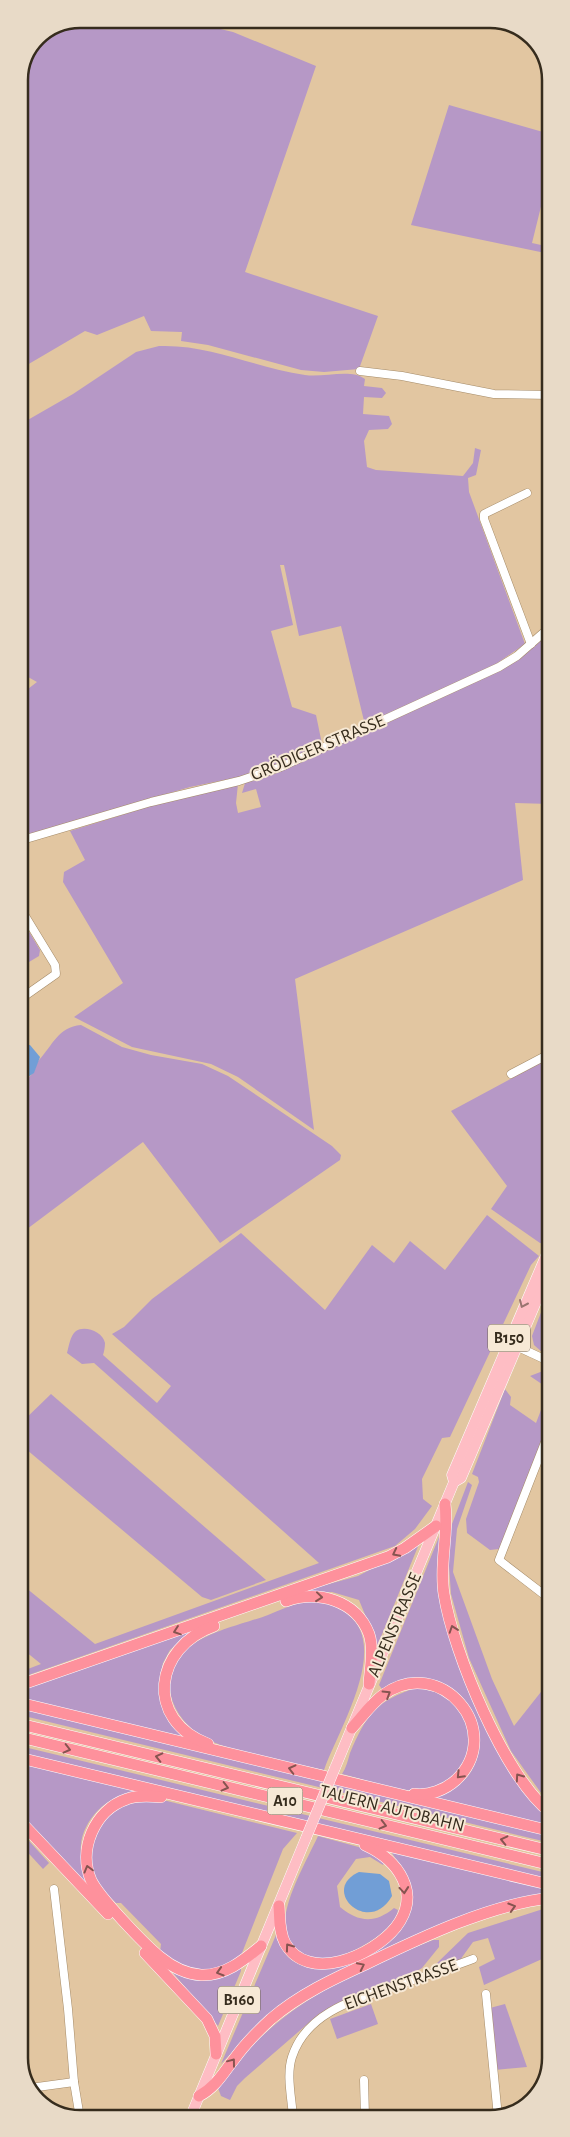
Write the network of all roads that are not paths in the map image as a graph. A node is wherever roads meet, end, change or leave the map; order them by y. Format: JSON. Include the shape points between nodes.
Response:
{"nodes":[{"id":1,"x":360,"y":371,"type":"dead end"},
{"id":2,"x":542,"y":395,"type":"edge"},
{"id":3,"x":527,"y":493,"type":"dead end"},
{"id":4,"x":542,"y":634,"type":"edge"},
{"id":5,"x":531,"y":644,"type":"junction"},
{"id":6,"x":28,"y":838,"type":"edge"},
{"id":7,"x":28,"y":921,"type":"edge"},
{"id":8,"x":28,"y":994,"type":"edge"},
{"id":9,"x":542,"y":1058,"type":"edge"},
{"id":10,"x":511,"y":1074,"type":"dead end"},
{"id":11,"x":542,"y":1265,"type":"edge"},
{"id":12,"x":542,"y":1287,"type":"edge"},
{"id":13,"x":516,"y":1346,"type":"junction"},
{"id":14,"x":542,"y":1358,"type":"edge"},
{"id":15,"x":542,"y":1450,"type":"edge"},
{"id":16,"x":454,"y":1482,"type":"junction"},
{"id":17,"x":444,"y":1504,"type":"junction"},
{"id":18,"x":436,"y":1526,"type":"junction"},
{"id":19,"x":542,"y":1593,"type":"edge"},
{"id":20,"x":28,"y":1682,"type":"edge"},
{"id":21,"x":369,"y":1684,"type":"junction"},
{"id":22,"x":28,"y":1706,"type":"edge"},
{"id":23,"x":28,"y":1726,"type":"edge"},
{"id":24,"x":352,"y":1728,"type":"junction"},
{"id":25,"x":28,"y":1739,"type":"edge"},
{"id":26,"x":237,"y":1756,"type":"junction"},
{"id":27,"x":28,"y":1760,"type":"edge"},
{"id":28,"x":390,"y":1793,"type":"junction"},
{"id":29,"x":190,"y":1799,"type":"junction"},
{"id":30,"x":320,"y":1804,"type":"joint"},
{"id":31,"x":542,"y":1804,"type":"edge"},
{"id":32,"x":28,"y":1829,"type":"edge"},
{"id":33,"x":542,"y":1829,"type":"edge"},
{"id":34,"x":350,"y":1837,"type":"junction"},
{"id":35,"x":542,"y":1849,"type":"edge"},
{"id":36,"x":542,"y":1863,"type":"edge"},
{"id":37,"x":542,"y":1883,"type":"edge"},
{"id":38,"x":54,"y":1889,"type":"dead end"},
{"id":39,"x":542,"y":1900,"type":"edge"},
{"id":40,"x":279,"y":1906,"type":"junction"},
{"id":41,"x":261,"y":1946,"type":"junction"},
{"id":42,"x":474,"y":1959,"type":"dead end"},
{"id":43,"x":486,"y":1994,"type":"dead end"},
{"id":44,"x":216,"y":2054,"type":"junction"},
{"id":45,"x":364,"y":2080,"type":"dead end"},
{"id":46,"x":74,"y":2082,"type":"junction"},
{"id":47,"x":36,"y":2087,"type":"edge"},
{"id":48,"x":199,"y":2096,"type":"junction"},
{"id":49,"x":79,"y":2109,"type":"edge"},
{"id":50,"x":194,"y":2109,"type":"edge"},
{"id":51,"x":497,"y":2109,"type":"edge"},
{"id":52,"x":292,"y":2110,"type":"edge"},
{"id":53,"x":365,"y":2110,"type":"edge"}],
"edges":[{"from":1,"to":2,"type":"street","via":[[494,394]]},
{"from":3,"to":5,"type":"street","via":[[484,514],[484,519]]},
{"from":4,"to":5,"type":"street","name":"GRÖDIGER STRASSE"},
{"from":5,"to":6,"type":"street","name":"GRÖDIGER STRASSE","via":[[499,667],[281,767]]},
{"from":7,"to":8,"type":"street","via":[[55,965],[56,974]]},
{"from":9,"to":10,"type":"street"},
{"from":11,"to":16,"type":"main road","name":"ALPENSTRASSE","number":"B150","one_way":true,"via":[[452,1475]]},
{"from":12,"to":13,"type":"main road","name":"ALPENSTRASSE","number":"B150"},
{"from":13,"to":14,"type":"street"},
{"from":13,"to":16,"type":"main road","name":"ALPENSTRASSE","number":"B150","via":[[461,1478]]},
{"from":15,"to":19,"type":"street","via":[[500,1560]]},
{"from":16,"to":17,"type":"main road","name":"ALPENSTRASSE","number":"B150"},
{"from":17,"to":18,"type":"main road","name":"ALPENSTRASSE","number":"B150"},
{"from":31,"to":17,"type":"highway","one_way":true,"via":[[529,1791],[501,1748],[449,1618],[442,1568],[448,1523]]},
{"from":18,"to":20,"type":"highway","one_way":true,"via":[[388,1557]]},
{"from":18,"to":21,"type":"main road","name":"ALPENSTRASSE","number":"B150"},
{"from":21,"to":24,"type":"main road","name":"ALPENSTRASSE","number":"B150"},
{"from":26,"to":21,"type":"highway","one_way":true,"via":[[192,1736],[176,1722],[167,1702],[164,1682],[170,1663],[181,1645],[201,1630],[298,1597],[319,1596],[341,1602],[358,1616],[370,1635]]},
{"from":22,"to":26,"type":"highway"},
{"from":35,"to":23,"type":"highway","name":"TAUERN AUTOBAHN","number":"A10","one_way":true},
{"from":24,"to":28,"type":"highway","one_way":true,"via":[[384,1694],[406,1685],[426,1684],[445,1689],[458,1699],[469,1716],[474,1734],[473,1754],[465,1771],[450,1785],[432,1793]]},
{"from":24,"to":30,"type":"main road","name":"ALPENSTRASSE","number":"B150","bridge":true},
{"from":25,"to":36,"type":"highway","name":"TAUERN AUTOBAHN","number":"A10","one_way":true},
{"from":28,"to":26,"type":"highway","one_way":true},
{"from":27,"to":29,"type":"highway"},
{"from":28,"to":33,"type":"highway"},
{"from":29,"to":34,"type":"highway"},
{"from":41,"to":29,"type":"highway","one_way":true,"via":[[229,1969],[215,1974],[187,1972],[159,1957],[91,1880],[86,1862],[89,1839],[103,1815],[126,1799]]},
{"from":30,"to":40,"type":"main road","number":"B160","bridge":true},
{"from":32,"to":44,"type":"highway","via":[[207,2019],[215,2036]]},
{"from":34,"to":37,"type":"highway"},
{"from":34,"to":40,"type":"highway","one_way":true,"via":[[388,1858],[404,1882],[404,1909],[387,1936],[356,1954],[312,1964],[300,1960],[285,1942]]},
{"from":38,"to":46,"type":"street"},
{"from":48,"to":39,"type":"highway","one_way":true,"via":[[212,2090],[235,2058],[272,2018],[328,1982],[469,1919]]},
{"from":40,"to":41,"type":"main road","number":"B160"},
{"from":41,"to":44,"type":"main road","number":"B160"},
{"from":42,"to":52,"type":"street","name":"EICHENSTRASSE","via":[[351,2001],[314,2023],[296,2046],[292,2058]]},
{"from":43,"to":51,"type":"street"},
{"from":44,"to":48,"type":"main road","number":"B160"},
{"from":45,"to":53,"type":"street"},
{"from":46,"to":47,"type":"street"},
{"from":46,"to":49,"type":"street"},
{"from":48,"to":50,"type":"main road","number":"B160"}]}
